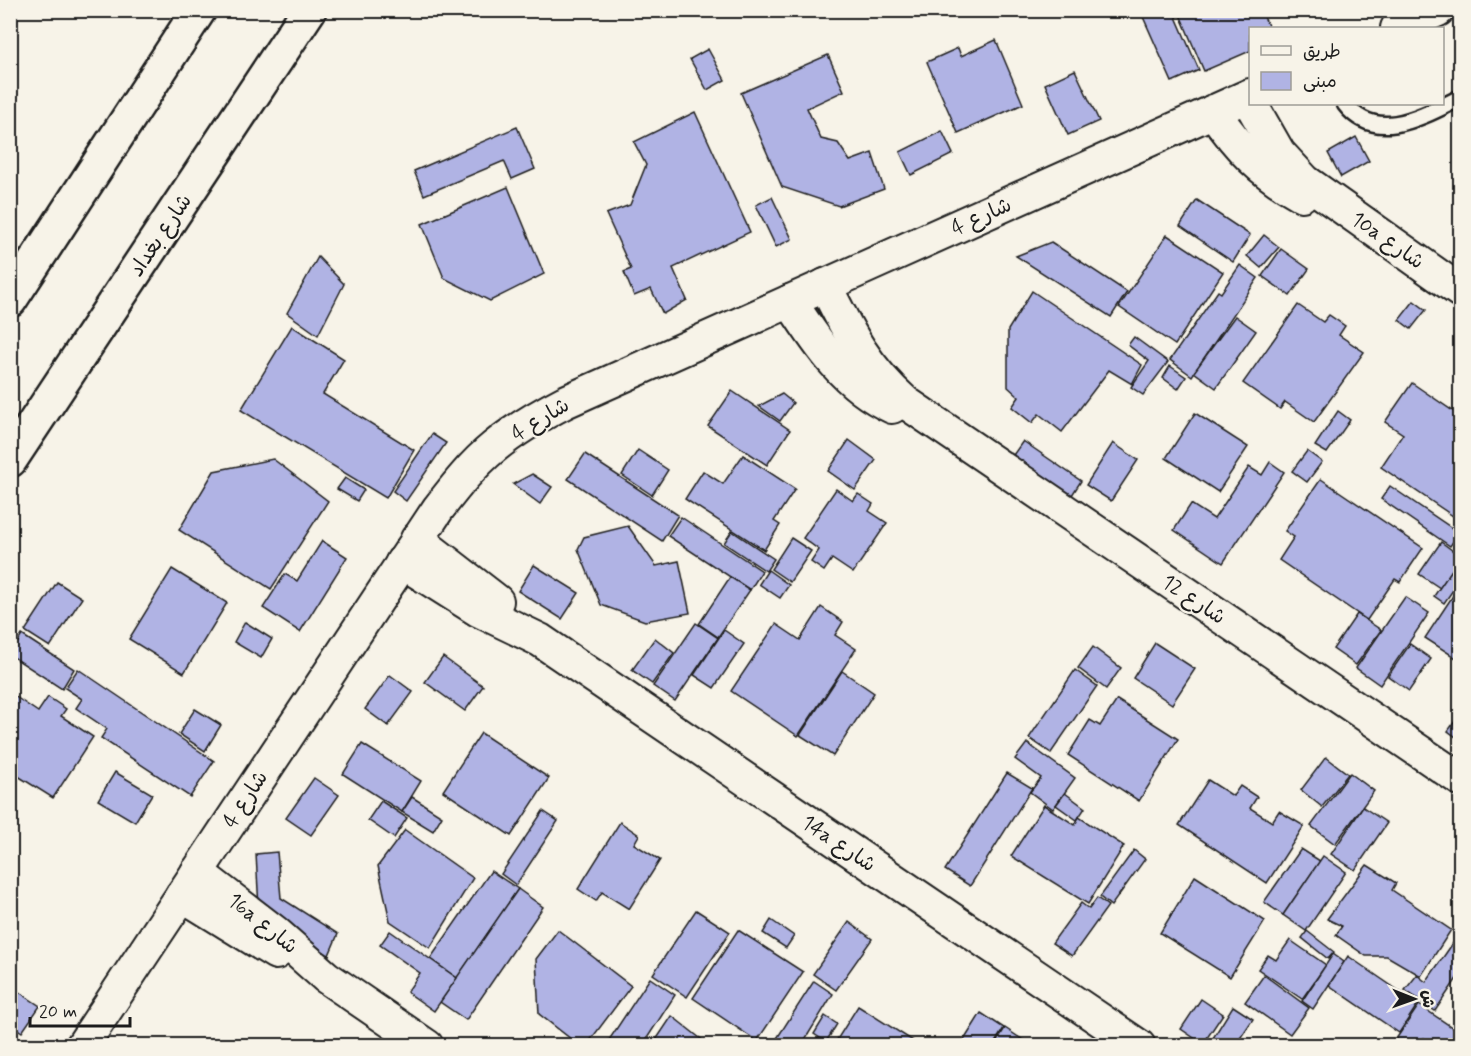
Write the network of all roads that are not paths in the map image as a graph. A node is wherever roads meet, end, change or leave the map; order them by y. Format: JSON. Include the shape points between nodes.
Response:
{"nodes":[{"id":1,"x":199,"y":10,"type":"edge"},
{"id":2,"x":309,"y":10,"type":"edge"},
{"id":3,"x":1438,"y":10,"type":"edge"},
{"id":4,"x":1399,"y":27,"type":"edge"},
{"id":5,"x":1461,"y":98,"type":"edge"},
{"id":6,"x":1249,"y":99,"type":"edge"},
{"id":7,"x":1253,"y":105,"type":"edge"},
{"id":8,"x":1346,"y":105,"type":"edge"},
{"id":9,"x":1214,"y":111,"type":"junction"},
{"id":10,"x":1346,"y":210,"type":"junction"},
{"id":11,"x":825,"y":285,"type":"junction"},
{"id":12,"x":1461,"y":291,"type":"edge"},
{"id":13,"x":10,"y":300,"type":"edge"},
{"id":14,"x":790,"y":301,"type":"junction"},
{"id":15,"x":927,"y":419,"type":"junction"},
{"id":16,"x":10,"y":460,"type":"edge"},
{"id":17,"x":409,"y":551,"type":"junction"},
{"id":18,"x":1461,"y":779,"type":"edge"},
{"id":19,"x":190,"y":883,"type":"junction"},
{"id":20,"x":82,"y":1046,"type":"edge"},
{"id":21,"x":427,"y":1046,"type":"edge"},
{"id":22,"x":1139,"y":1046,"type":"edge"}],
"edges":[{"from":1,"to":13,"type":"main road"},
{"from":2,"to":16,"type":"main road","name":"شارع بغداد"},
{"from":3,"to":4,"type":"street"},
{"from":5,"to":8,"type":"lane","via":[[1420,118],[1389,125],[1360,117]]},
{"from":6,"to":9,"type":"street","name":"شارع 4"},
{"from":7,"to":10,"type":"street","name":"10a شارع","via":[[1269,138],[1292,168]]},
{"from":9,"to":10,"type":"street","name":"10a شارع","via":[[1232,138],[1264,170],[1302,195]]},
{"from":9,"to":11,"type":"street","name":"شارع 4"},
{"from":10,"to":12,"type":"street","name":"10a شارع"},
{"from":11,"to":14,"type":"street","name":"شارع 4"},
{"from":11,"to":15,"type":"street","name":"شارع 12","via":[[866,362],[884,383]]},
{"from":14,"to":15,"type":"street","name":"شارع 12","via":[[817,343],[847,378],[884,403]]},
{"from":14,"to":17,"type":"street","name":"شارع 4","via":[[528,422],[464,476]]},
{"from":15,"to":18,"type":"street","name":"شارع 12"},
{"from":17,"to":19,"type":"street","name":"شارع 4"},
{"from":17,"to":22,"type":"street","name":"14a شارع","via":[[490,595],[540,640]]},
{"from":19,"to":20,"type":"street","name":"شارع 4"},
{"from":19,"to":21,"type":"street","name":"16a شارع","via":[[275,932],[326,977]]}]}
